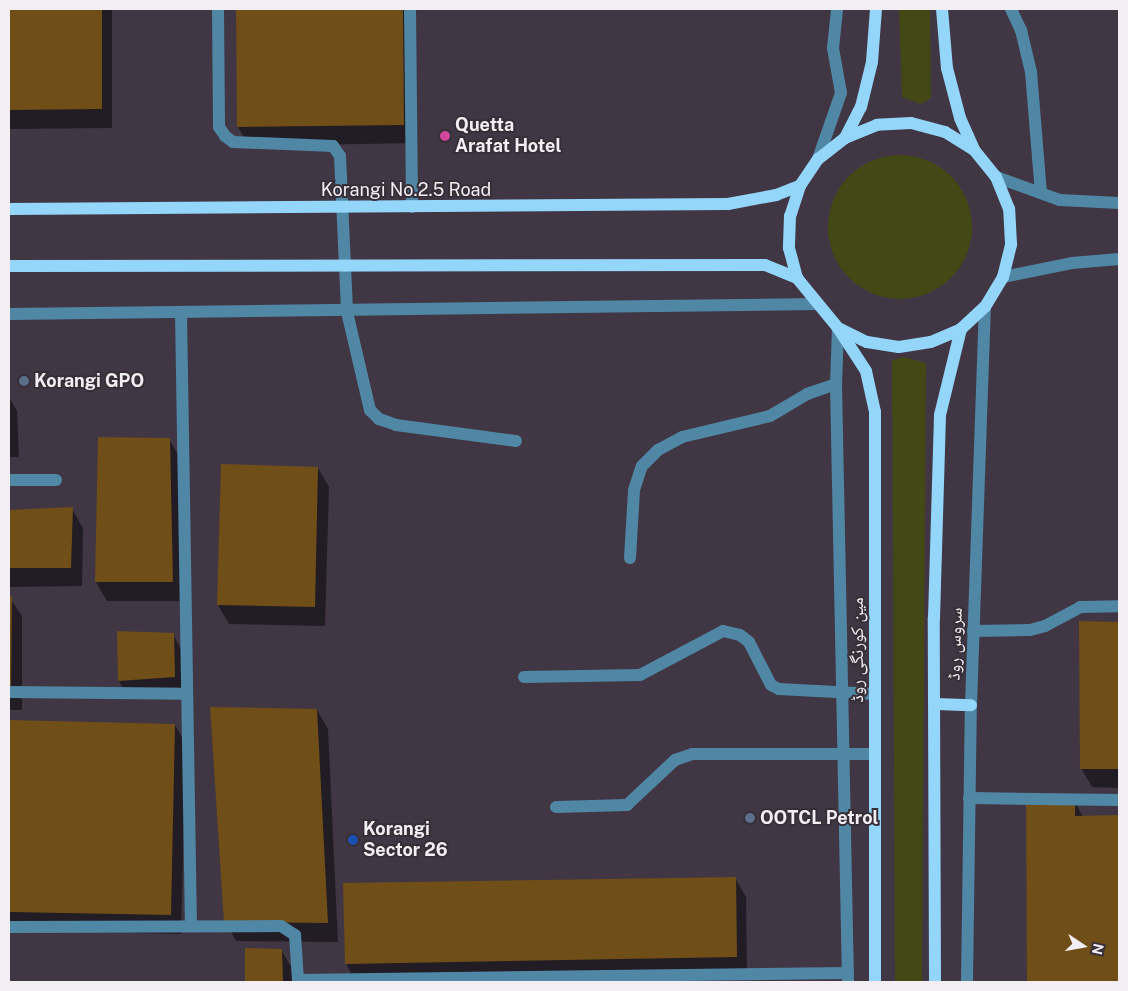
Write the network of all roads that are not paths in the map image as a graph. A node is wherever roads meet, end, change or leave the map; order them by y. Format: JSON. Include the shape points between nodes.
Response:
{"nodes":[{"id":1,"x":218,"y":9,"type":"edge"},
{"id":2,"x":410,"y":9,"type":"edge"},
{"id":3,"x":837,"y":9,"type":"edge"},
{"id":4,"x":876,"y":9,"type":"edge"},
{"id":5,"x":942,"y":9,"type":"edge"},
{"id":6,"x":1011,"y":9,"type":"edge"},
{"id":7,"x":845,"y":138,"type":"junction"},
{"id":8,"x":974,"y":150,"type":"junction"},
{"id":9,"x":818,"y":159,"type":"junction"},
{"id":10,"x":996,"y":177,"type":"junction"},
{"id":11,"x":800,"y":186,"type":"junction"},
{"id":12,"x":1041,"y":193,"type":"junction"},
{"id":13,"x":1119,"y":203,"type":"edge"},
{"id":14,"x":412,"y":207,"type":"junction"},
{"id":15,"x":342,"y":208,"type":"junction"},
{"id":16,"x":9,"y":209,"type":"edge"},
{"id":17,"x":1119,"y":259,"type":"edge"},
{"id":18,"x":345,"y":263,"type":"junction"},
{"id":19,"x":9,"y":266,"type":"edge"},
{"id":20,"x":1003,"y":277,"type":"junction"},
{"id":21,"x":797,"y":278,"type":"junction"},
{"id":22,"x":816,"y":304,"type":"junction"},
{"id":23,"x":985,"y":307,"type":"junction"},
{"id":24,"x":180,"y":312,"type":"junction"},
{"id":25,"x":347,"y":312,"type":"junction"},
{"id":26,"x":9,"y":314,"type":"edge"},
{"id":27,"x":838,"y":328,"type":"junction"},
{"id":28,"x":961,"y":329,"type":"junction"},
{"id":29,"x":836,"y":384,"type":"junction"},
{"id":30,"x":516,"y":441,"type":"dead end"},
{"id":31,"x":9,"y":480,"type":"edge"},
{"id":32,"x":56,"y":480,"type":"dead end"},
{"id":33,"x":630,"y":558,"type":"dead end"},
{"id":34,"x":1119,"y":606,"type":"edge"},
{"id":35,"x":974,"y":631,"type":"junction"},
{"id":36,"x":524,"y":677,"type":"dead end"},
{"id":37,"x":9,"y":692,"type":"edge"},
{"id":38,"x":187,"y":694,"type":"junction"},
{"id":39,"x":844,"y":694,"type":"junction"},
{"id":40,"x":874,"y":694,"type":"junction"},
{"id":41,"x":936,"y":704,"type":"junction"},
{"id":42,"x":971,"y":705,"type":"junction"},
{"id":43,"x":844,"y":754,"type":"junction"},
{"id":44,"x":875,"y":754,"type":"junction"},
{"id":45,"x":969,"y":798,"type":"junction"},
{"id":46,"x":1119,"y":800,"type":"edge"},
{"id":47,"x":556,"y":807,"type":"dead end"},
{"id":48,"x":191,"y":926,"type":"junction"},
{"id":49,"x":9,"y":927,"type":"edge"},
{"id":50,"x":848,"y":978,"type":"edge"},
{"id":51,"x":298,"y":981,"type":"edge"},
{"id":52,"x":876,"y":982,"type":"edge"},
{"id":53,"x":935,"y":982,"type":"edge"},
{"id":54,"x":967,"y":982,"type":"edge"}],
"edges":[{"from":1,"to":15,"type":"street","via":[[219,127],[233,142],[333,146],[338,150]]},
{"from":2,"to":14,"type":"street"},
{"from":3,"to":9,"type":"street","via":[[833,48],[841,92]]},
{"from":4,"to":7,"type":"main road","via":[[872,62],[861,107]]},
{"from":5,"to":8,"type":"main road","via":[[947,68],[960,118]]},
{"from":6,"to":12,"type":"street","via":[[1021,30],[1031,72]]},
{"from":7,"to":8,"type":"main road","via":[[877,125],[911,123],[945,132]]},
{"from":7,"to":9,"type":"main road"},
{"from":8,"to":10,"type":"main road"},
{"from":9,"to":11,"type":"main road"},
{"from":10,"to":12,"type":"street"},
{"from":10,"to":20,"type":"main road","via":[[1009,209],[1012,244]]},
{"from":11,"to":14,"type":"main road","name":"Korangi No.2.5 Road","via":[[776,195],[728,204]]},
{"from":11,"to":21,"type":"main road","via":[[790,216],[789,248]]},
{"from":12,"to":13,"type":"street","via":[[1060,200]]},
{"from":14,"to":15,"type":"main road","name":"Korangi No.2.5 Road"},
{"from":15,"to":16,"type":"main road","name":"Korangi No.2.5 Road"},
{"from":15,"to":18,"type":"street"},
{"from":17,"to":20,"type":"street","via":[[1072,263]]},
{"from":18,"to":19,"type":"main road"},
{"from":18,"to":21,"type":"main road","via":[[765,264]]},
{"from":18,"to":25,"type":"street"},
{"from":20,"to":23,"type":"main road"},
{"from":21,"to":22,"type":"main road"},
{"from":22,"to":25,"type":"street"},
{"from":22,"to":27,"type":"main road"},
{"from":23,"to":28,"type":"main road"},
{"from":23,"to":35,"type":"street","name":"سروس روڈ"},
{"from":24,"to":25,"type":"street"},
{"from":24,"to":26,"type":"street"},
{"from":24,"to":38,"type":"street"},
{"from":25,"to":30,"type":"street","via":[[364,395],[370,410],[379,419],[396,425]]},
{"from":27,"to":28,"type":"main road","via":[[867,342],[899,347],[932,342]]},
{"from":27,"to":29,"type":"street"},
{"from":27,"to":40,"type":"main road","name":"مین کورنگی روڈ","via":[[866,371],[875,412]]},
{"from":28,"to":41,"type":"main road","via":[[940,415],[934,618]]},
{"from":29,"to":33,"type":"street","via":[[807,394],[770,416],[682,437],[658,450],[642,466],[634,490]]},
{"from":29,"to":39,"type":"street"},
{"from":31,"to":32,"type":"street"},
{"from":34,"to":35,"type":"street","via":[[1080,607],[1045,626],[1030,630]]},
{"from":35,"to":42,"type":"street","name":"سروس روڈ"},
{"from":36,"to":39,"type":"street","via":[[640,675],[723,631],[740,635],[749,642],[771,685],[789,692]]},
{"from":37,"to":38,"type":"street"},
{"from":38,"to":48,"type":"street"},
{"from":39,"to":40,"type":"street"},
{"from":39,"to":43,"type":"street"},
{"from":40,"to":44,"type":"main road","name":"مین کورنگی روڈ"},
{"from":41,"to":42,"type":"main road"},
{"from":41,"to":53,"type":"main road"},
{"from":42,"to":45,"type":"street","name":"سروس روڈ"},
{"from":43,"to":44,"type":"street"},
{"from":43,"to":47,"type":"street","via":[[692,754],[676,760],[627,805]]},
{"from":43,"to":50,"type":"street"},
{"from":44,"to":52,"type":"main road","name":"مین کورنگی روڈ"},
{"from":45,"to":46,"type":"street"},
{"from":45,"to":54,"type":"street","name":"سروس روڈ"},
{"from":48,"to":49,"type":"street"},
{"from":48,"to":51,"type":"street","via":[[281,926],[290,930],[295,935]]},
{"from":50,"to":51,"type":"street"}]}
